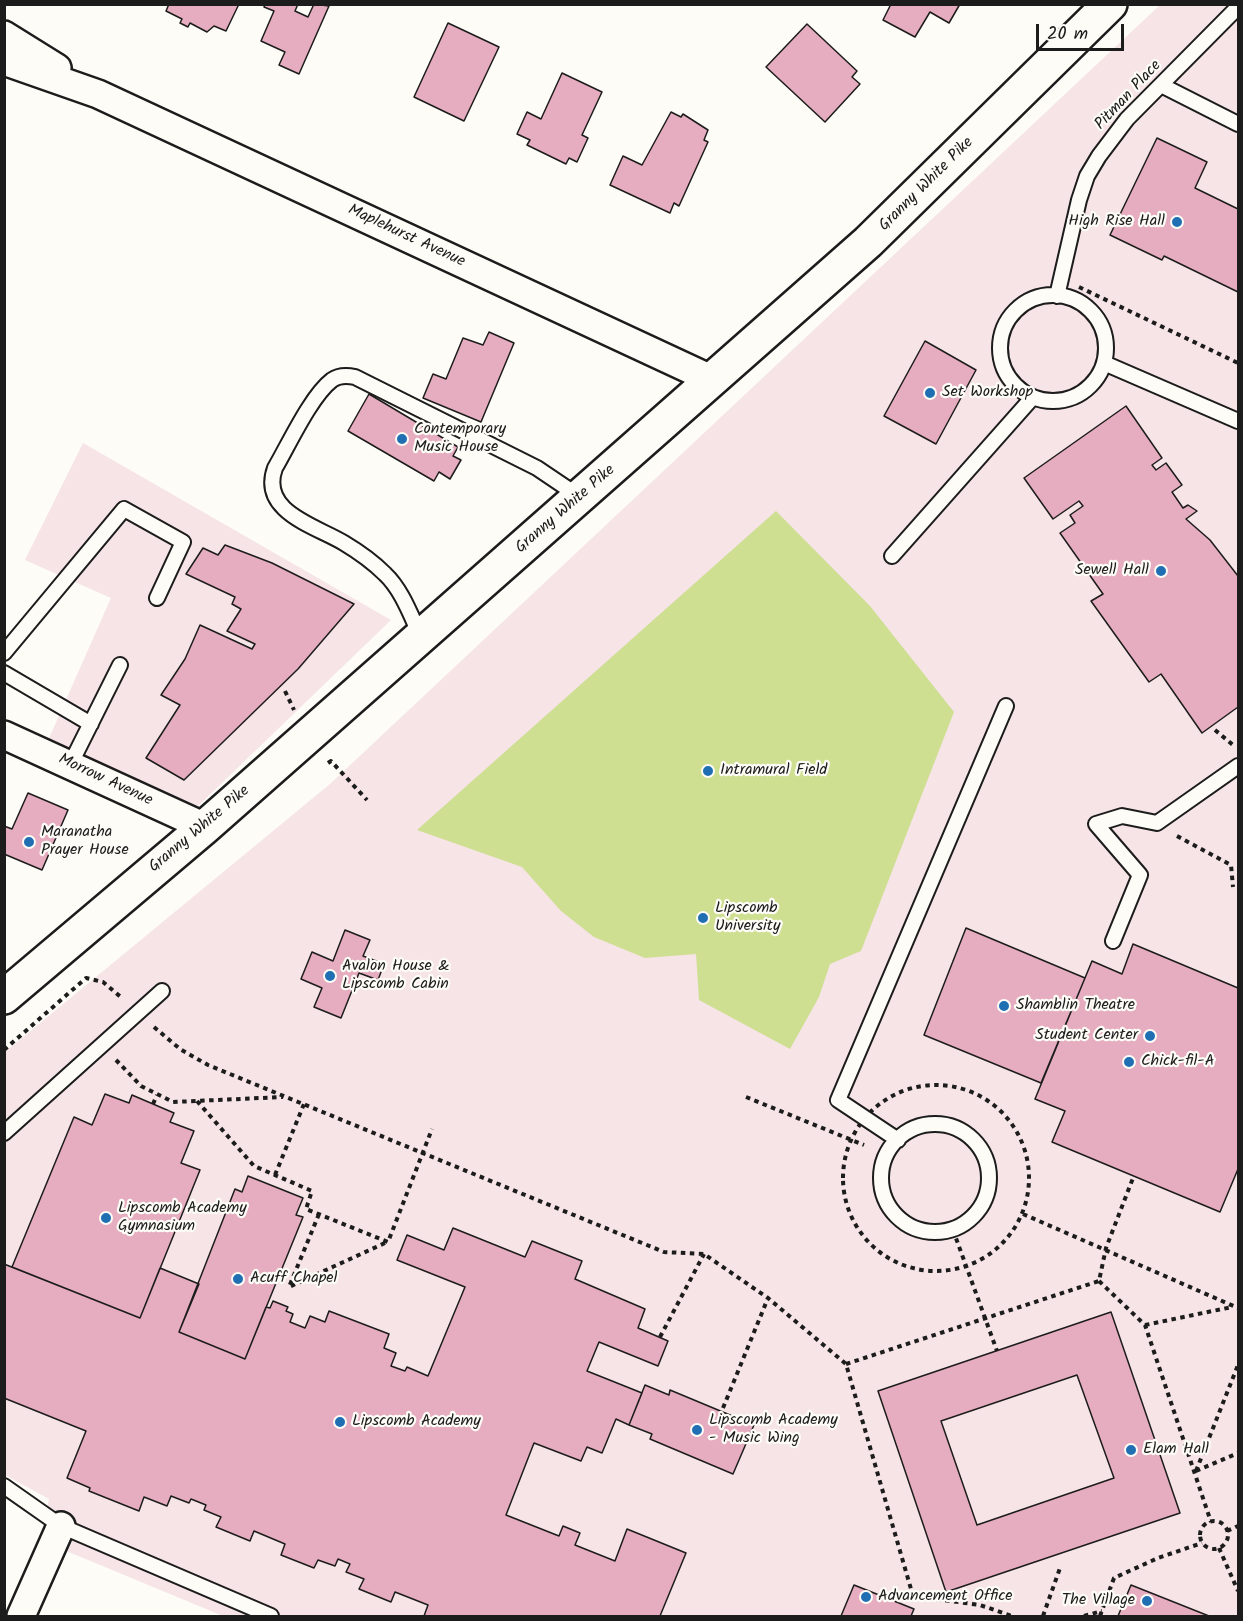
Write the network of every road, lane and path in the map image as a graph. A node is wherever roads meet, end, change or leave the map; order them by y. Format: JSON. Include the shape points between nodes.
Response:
{"nodes":[{"id":1,"x":1110,"y":4,"type":"edge"},
{"id":2,"x":1239,"y":7,"type":"edge"},
{"id":3,"x":4,"y":35,"type":"edge"},
{"id":4,"x":4,"y":61,"type":"edge"},
{"id":5,"x":1161,"y":85,"type":"junction"},
{"id":6,"x":98,"y":94,"type":"junction"},
{"id":7,"x":1239,"y":124,"type":"edge"},
{"id":8,"x":1060,"y":278,"type":"junction"},
{"id":9,"x":1057,"y":296,"type":"junction"},
{"id":10,"x":1104,"y":363,"type":"junction"},
{"id":11,"x":1239,"y":363,"type":"edge"},
{"id":12,"x":713,"y":380,"type":"junction"},
{"id":13,"x":1033,"y":397,"type":"junction"},
{"id":14,"x":1239,"y":421,"type":"edge"},
{"id":15,"x":580,"y":497,"type":"junction"},
{"id":16,"x":892,"y":556,"type":"dead end"},
{"id":17,"x":157,"y":598,"type":"dead end"},
{"id":18,"x":421,"y":637,"type":"junction"},
{"id":19,"x":4,"y":653,"type":"edge"},
{"id":20,"x":120,"y":664,"type":"dead end"},
{"id":21,"x":4,"y":673,"type":"edge"},
{"id":22,"x":1006,"y":706,"type":"dead end"},
{"id":23,"x":91,"y":724,"type":"junction"},
{"id":24,"x":1215,"y":730,"type":"dead end"},
{"id":25,"x":4,"y":735,"type":"edge"},
{"id":26,"x":1239,"y":750,"type":"edge"},
{"id":27,"x":70,"y":765,"type":"junction"},
{"id":28,"x":1239,"y":766,"type":"edge"},
{"id":29,"x":205,"y":827,"type":"junction"},
{"id":30,"x":1172,"y":834,"type":"dead end"},
{"id":31,"x":1239,"y":864,"type":"edge"},
{"id":32,"x":1231,"y":865,"type":"junction"},
{"id":33,"x":1233,"y":887,"type":"dead end"},
{"id":34,"x":1113,"y":941,"type":"dead end"},
{"id":35,"x":162,"y":992,"type":"dead end"},
{"id":36,"x":4,"y":997,"type":"edge"},
{"id":37,"x":137,"y":1011,"type":"junction"},
{"id":38,"x":101,"y":1044,"type":"junction"},
{"id":39,"x":4,"y":1050,"type":"edge"},
{"id":40,"x":157,"y":1095,"type":"junction"},
{"id":41,"x":287,"y":1097,"type":"junction"},
{"id":42,"x":746,"y":1097,"type":"dead end"},
{"id":43,"x":197,"y":1101,"type":"junction"},
{"id":44,"x":153,"y":1104,"type":"dead end"},
{"id":45,"x":304,"y":1104,"type":"junction"},
{"id":46,"x":864,"y":1118,"type":"junction"},
{"id":47,"x":432,"y":1129,"type":"dead end"},
{"id":48,"x":4,"y":1133,"type":"edge"},
{"id":49,"x":850,"y":1140,"type":"junction"},
{"id":50,"x":898,"y":1140,"type":"junction"},
{"id":51,"x":887,"y":1154,"type":"junction"},
{"id":52,"x":421,"y":1155,"type":"junction"},
{"id":53,"x":275,"y":1174,"type":"junction"},
{"id":54,"x":1133,"y":1178,"type":"dead end"},
{"id":55,"x":319,"y":1214,"type":"junction"},
{"id":56,"x":1023,"y":1214,"type":"junction"},
{"id":57,"x":952,"y":1230,"type":"junction"},
{"id":58,"x":388,"y":1242,"type":"junction"},
{"id":59,"x":1106,"y":1248,"type":"junction"},
{"id":60,"x":704,"y":1254,"type":"junction"},
{"id":61,"x":966,"y":1266,"type":"junction"},
{"id":62,"x":1099,"y":1281,"type":"junction"},
{"id":63,"x":768,"y":1298,"type":"junction"},
{"id":64,"x":1232,"y":1307,"type":"junction"},
{"id":65,"x":1239,"y":1308,"type":"edge"},
{"id":66,"x":984,"y":1320,"type":"junction"},
{"id":67,"x":1145,"y":1325,"type":"junction"},
{"id":68,"x":660,"y":1337,"type":"dead end"},
{"id":69,"x":997,"y":1351,"type":"dead end"},
{"id":70,"x":846,"y":1364,"type":"junction"},
{"id":71,"x":1239,"y":1365,"type":"edge"},
{"id":72,"x":723,"y":1408,"type":"dead end"},
{"id":73,"x":1239,"y":1453,"type":"edge"},
{"id":74,"x":1196,"y":1472,"type":"junction"},
{"id":75,"x":4,"y":1486,"type":"edge"},
{"id":76,"x":1211,"y":1522,"type":"junction"},
{"id":77,"x":60,"y":1526,"type":"junction"},
{"id":78,"x":1239,"y":1526,"type":"edge"},
{"id":79,"x":1227,"y":1531,"type":"junction"},
{"id":80,"x":1202,"y":1543,"type":"junction"},
{"id":81,"x":1218,"y":1548,"type":"junction"},
{"id":82,"x":1060,"y":1568,"type":"dead end"},
{"id":83,"x":1239,"y":1591,"type":"edge"},
{"id":84,"x":1102,"y":1611,"type":"junction"},
{"id":85,"x":21,"y":1617,"type":"edge"},
{"id":86,"x":271,"y":1617,"type":"edge"},
{"id":87,"x":1012,"y":1617,"type":"edge"},
{"id":88,"x":1042,"y":1617,"type":"edge"},
{"id":89,"x":1084,"y":1617,"type":"edge"},
{"id":90,"x":1100,"y":1617,"type":"edge"}],
"edges":[{"from":1,"to":12,"type":"main road","name":"Granny White Pike","via":[[868,242]]},
{"from":2,"to":5,"type":"lane","name":"Pitman Place"},
{"from":3,"to":6,"type":"street","name":"Maplehurst Avenue"},
{"from":4,"to":6,"type":"street","name":"Maplehurst Avenue"},
{"from":5,"to":7,"type":"lane"},
{"from":5,"to":8,"type":"lane","name":"Pitman Place","via":[[1114,134],[1087,176]]},
{"from":6,"to":12,"type":"street","name":"Maplehurst Avenue"},
{"from":8,"to":9,"type":"lane","name":"Pitman Place"},
{"from":8,"to":11,"type":"path"},
{"from":9,"to":10,"type":"lane","via":[[1083,304],[1095,315],[1106,346]]},
{"from":9,"to":13,"type":"lane","via":[[1033,299],[1018,308],[1006,322],[1000,339],[1000,357],[1006,374]]},
{"from":10,"to":13,"type":"lane","via":[[1084,392],[1050,401]]},
{"from":10,"to":14,"type":"lane"},
{"from":12,"to":15,"type":"main road","name":"Granny White Pike"},
{"from":13,"to":16,"type":"lane"},
{"from":15,"to":18,"type":"main road","name":"Granny White Pike"},
{"from":15,"to":18,"type":"lane","via":[[537,468],[355,376],[343,375],[332,380],[309,408],[275,468],[273,490],[291,515],[344,543],[387,575]]},
{"from":17,"to":19,"type":"lane","via":[[183,542],[123,509]]},
{"from":18,"to":29,"type":"main road","name":"Granny White Pike"},
{"from":20,"to":23,"type":"lane"},
{"from":21,"to":23,"type":"lane"},
{"from":22,"to":46,"type":"lane","via":[[838,1100]]},
{"from":23,"to":27,"type":"lane"},
{"from":24,"to":26,"type":"path"},
{"from":25,"to":27,"type":"street","name":"Morrow Avenue"},
{"from":27,"to":29,"type":"street","name":"Morrow Avenue"},
{"from":28,"to":34,"type":"lane","via":[[1157,823],[1122,816],[1096,824],[1140,875]]},
{"from":29,"to":36,"type":"main road","name":"Granny White Pike"},
{"from":30,"to":32,"type":"path"},
{"from":31,"to":32,"type":"path"},
{"from":32,"to":33,"type":"path"},
{"from":35,"to":37,"type":"lane"},
{"from":37,"to":38,"type":"lane"},
{"from":37,"to":39,"type":"path","via":[[103,982],[86,978]]},
{"from":37,"to":41,"type":"path","via":[[180,1049],[208,1065]]},
{"from":38,"to":40,"type":"path","via":[[141,1086]]},
{"from":38,"to":48,"type":"lane"},
{"from":40,"to":43,"type":"path","via":[[173,1102]]},
{"from":40,"to":44,"type":"path"},
{"from":41,"to":43,"type":"path"},
{"from":41,"to":45,"type":"path"},
{"from":42,"to":49,"type":"path"},
{"from":43,"to":53,"type":"path","via":[[254,1166]]},
{"from":45,"to":52,"type":"path"},
{"from":45,"to":53,"type":"path"},
{"from":46,"to":49,"type":"path"},
{"from":46,"to":50,"type":"lane"},
{"from":46,"to":56,"type":"path","via":[[896,1093],[927,1085],[959,1087],[988,1100],[1012,1122],[1026,1151],[1030,1183]]},
{"from":47,"to":52,"type":"path"},
{"from":49,"to":51,"type":"path"},
{"from":49,"to":61,"type":"path","via":[[843,1166],[844,1193],[852,1218],[867,1241],[888,1258],[913,1268],[940,1271]]},
{"from":50,"to":51,"type":"lane"},
{"from":50,"to":57,"type":"lane","via":[[929,1124],[947,1126],[977,1143],[986,1158],[990,1175],[988,1193],[980,1209]]},
{"from":51,"to":57,"type":"lane","via":[[882,1190],[889,1206],[901,1220],[917,1229]]},
{"from":52,"to":58,"type":"path"},
{"from":52,"to":60,"type":"path","via":[[664,1252]]},
{"from":53,"to":55,"type":"path","via":[[312,1191],[306,1209]]},
{"from":54,"to":59,"type":"path"},
{"from":55,"to":58,"type":"path"},
{"from":55,"to":58,"type":"path","via":[[289,1287]]},
{"from":56,"to":59,"type":"path"},
{"from":56,"to":61,"type":"path","via":[[1003,1243]]},
{"from":57,"to":61,"type":"path"},
{"from":59,"to":62,"type":"path"},
{"from":59,"to":64,"type":"path"},
{"from":60,"to":63,"type":"path"},
{"from":60,"to":68,"type":"path"},
{"from":61,"to":66,"type":"path"},
{"from":62,"to":66,"type":"path"},
{"from":62,"to":67,"type":"path"},
{"from":63,"to":70,"type":"path"},
{"from":63,"to":72,"type":"path"},
{"from":64,"to":65,"type":"path"},
{"from":64,"to":67,"type":"path"},
{"from":66,"to":69,"type":"path"},
{"from":66,"to":70,"type":"path"},
{"from":67,"to":74,"type":"path"},
{"from":70,"to":87,"type":"path","via":[[913,1596],[980,1605]]},
{"from":71,"to":74,"type":"path"},
{"from":73,"to":74,"type":"path"},
{"from":74,"to":76,"type":"path"},
{"from":75,"to":77,"type":"lane"},
{"from":76,"to":79,"type":"path","via":[[1221,1523]]},
{"from":76,"to":80,"type":"path","via":[[1201,1530]]},
{"from":77,"to":85,"type":"street"},
{"from":77,"to":86,"type":"lane"},
{"from":78,"to":79,"type":"path"},
{"from":79,"to":81,"type":"path","via":[[1226,1542]]},
{"from":80,"to":81,"type":"path"},
{"from":80,"to":84,"type":"path","via":[[1114,1578]]},
{"from":81,"to":83,"type":"path"},
{"from":82,"to":88,"type":"path"},
{"from":84,"to":89,"type":"path"},
{"from":84,"to":90,"type":"path"}]}
